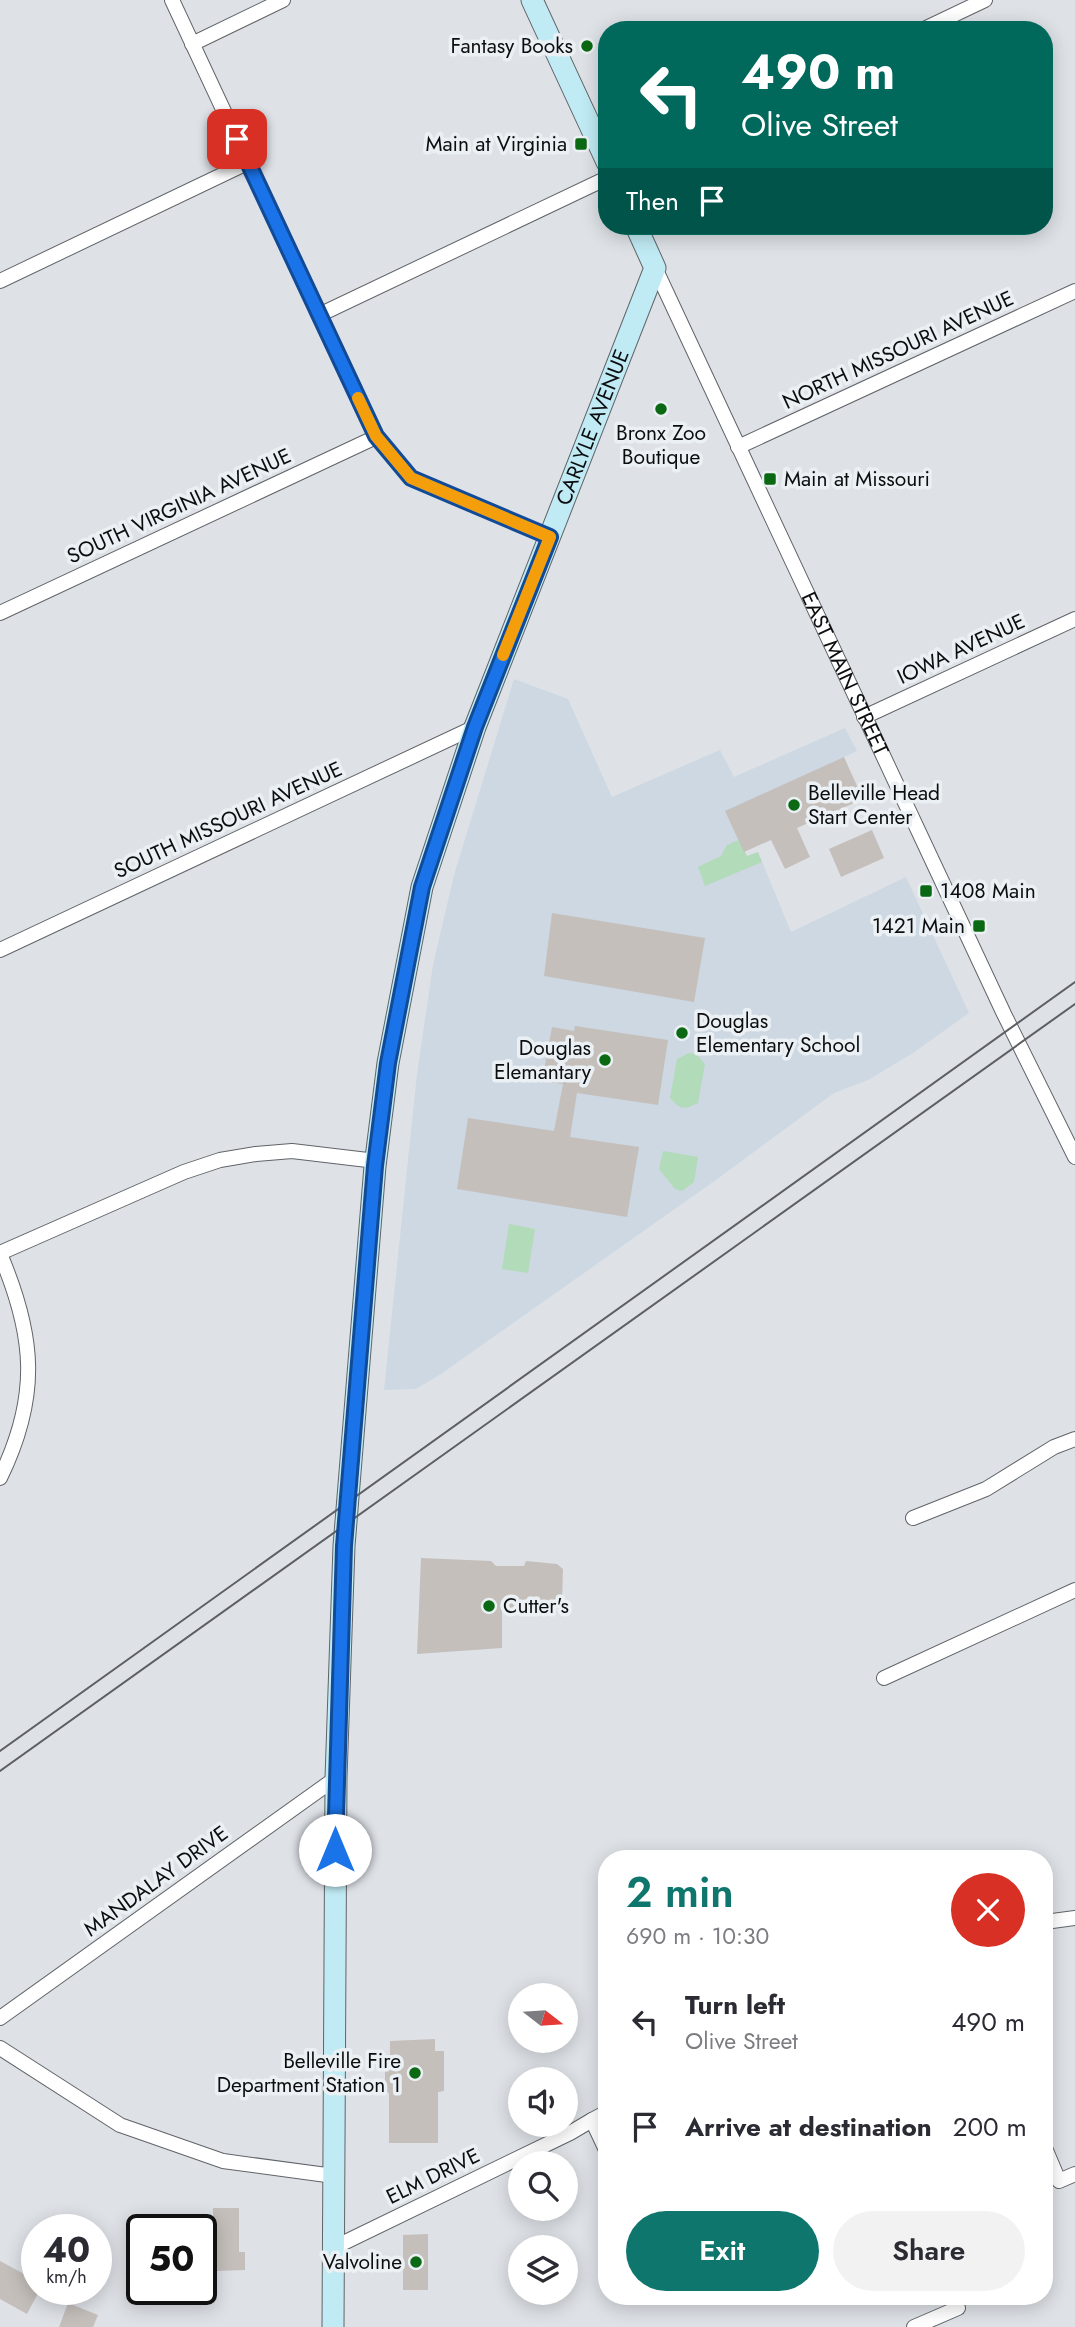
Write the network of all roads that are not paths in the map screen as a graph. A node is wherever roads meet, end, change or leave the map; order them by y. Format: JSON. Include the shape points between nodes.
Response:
{"nodes":[{"id":1,"x":172,"y":0,"type":"edge"},
{"id":2,"x":283,"y":0,"type":"edge"},
{"id":3,"x":532,"y":0,"type":"edge"},
{"id":4,"x":985,"y":0,"type":"edge"},
{"id":5,"x":941,"y":21,"type":"edge"},
{"id":6,"x":192,"y":44,"type":"junction"},
{"id":7,"x":598,"y":143,"type":"edge"},
{"id":8,"x":249,"y":162,"type":"junction"},
{"id":9,"x":598,"y":182,"type":"edge"},
{"id":10,"x":640,"y":235,"type":"edge"},
{"id":11,"x":655,"y":268,"type":"junction"},
{"id":12,"x":0,"y":281,"type":"edge"},
{"id":13,"x":1075,"y":291,"type":"edge"},
{"id":14,"x":319,"y":315,"type":"junction"},
{"id":15,"x":376,"y":436,"type":"junction"},
{"id":16,"x":738,"y":447,"type":"junction"},
{"id":17,"x":550,"y":537,"type":"junction"},
{"id":18,"x":0,"y":613,"type":"edge"},
{"id":19,"x":1075,"y":620,"type":"edge"},
{"id":20,"x":864,"y":717,"type":"junction"},
{"id":21,"x":475,"y":727,"type":"junction"},
{"id":22,"x":0,"y":950,"type":"edge"},
{"id":23,"x":1075,"y":1157,"type":"edge"},
{"id":24,"x":376,"y":1161,"type":"junction"},
{"id":25,"x":0,"y":1254,"type":"edge"},
{"id":26,"x":1075,"y":1439,"type":"edge"},
{"id":27,"x":0,"y":1478,"type":"edge"},
{"id":28,"x":913,"y":1518,"type":"dead end"},
{"id":29,"x":1075,"y":1590,"type":"edge"},
{"id":30,"x":884,"y":1678,"type":"dead end"},
{"id":31,"x":336,"y":1778,"type":"junction"},
{"id":32,"x":1075,"y":1919,"type":"edge"},
{"id":33,"x":1053,"y":1921,"type":"edge"},
{"id":34,"x":0,"y":2018,"type":"edge"},
{"id":35,"x":0,"y":2048,"type":"edge"},
{"id":36,"x":598,"y":2116,"type":"edge"},
{"id":37,"x":592,"y":2119,"type":"junction"},
{"id":38,"x":598,"y":2132,"type":"edge"},
{"id":39,"x":1053,"y":2167,"type":"edge"},
{"id":40,"x":1075,"y":2174,"type":"edge"},
{"id":41,"x":334,"y":2176,"type":"junction"},
{"id":42,"x":333,"y":2248,"type":"junction"},
{"id":43,"x":958,"y":2308,"type":"dead end"},
{"id":44,"x":333,"y":2327,"type":"edge"},
{"id":45,"x":914,"y":2327,"type":"edge"}],
"edges":[{"from":1,"to":6,"type":"street"},
{"from":2,"to":6,"type":"street"},
{"from":3,"to":7,"type":"main road"},
{"from":4,"to":5,"type":"street"},
{"from":6,"to":8,"type":"street"},
{"from":8,"to":12,"type":"street"},
{"from":8,"to":14,"type":"street"},
{"from":9,"to":14,"type":"street"},
{"from":10,"to":11,"type":"main road","name":"EAST MAIN STREET"},
{"from":11,"to":16,"type":"street","name":"EAST MAIN STREET"},
{"from":11,"to":17,"type":"main road","name":"CARLYLE AVENUE"},
{"from":13,"to":16,"type":"street","name":"NORTH MISSOURI AVENUE"},
{"from":14,"to":15,"type":"street"},
{"from":15,"to":17,"type":"street","via":[[411,478]]},
{"from":15,"to":18,"type":"street","name":"SOUTH VIRGINIA AVENUE"},
{"from":16,"to":20,"type":"street","name":"EAST MAIN STREET"},
{"from":17,"to":21,"type":"main road","name":"CARLYLE AVENUE"},
{"from":19,"to":20,"type":"street","name":"IOWA AVENUE"},
{"from":20,"to":23,"type":"street","name":"EAST MAIN STREET"},
{"from":21,"to":22,"type":"street","name":"SOUTH MISSOURI AVENUE"},
{"from":21,"to":24,"type":"main road","name":"CARLYLE AVENUE","via":[[422,887],[388,1063]]},
{"from":24,"to":25,"type":"street","via":[[292,1152],[220,1160],[184,1171]]},
{"from":24,"to":31,"type":"main road","name":"CARLYLE AVENUE","via":[[344,1546]]},
{"from":25,"to":27,"type":"street","via":[[24,1322],[30,1364],[26,1405]]},
{"from":26,"to":28,"type":"street","via":[[986,1489]]},
{"from":29,"to":30,"type":"street"},
{"from":31,"to":34,"type":"street","name":"MANDALAY DRIVE"},
{"from":31,"to":41,"type":"main road","name":"CARLYLE AVENUE"},
{"from":32,"to":33,"type":"street"},
{"from":35,"to":41,"type":"street","via":[[120,2126],[223,2161]]},
{"from":36,"to":37,"type":"street","name":"ELM DRIVE"},
{"from":37,"to":38,"type":"street"},
{"from":37,"to":42,"type":"street","name":"ELM DRIVE"},
{"from":39,"to":40,"type":"street","via":[[1059,2181]]},
{"from":41,"to":42,"type":"main road","name":"CARLYLE AVENUE"},
{"from":42,"to":44,"type":"main road","name":"CARLYLE AVENUE"},
{"from":43,"to":45,"type":"street"}]}
